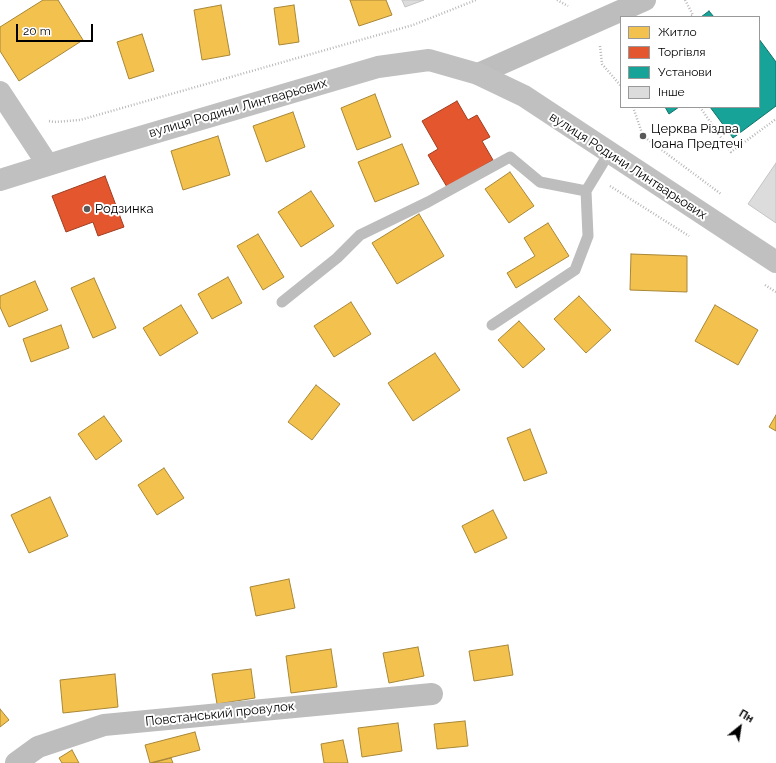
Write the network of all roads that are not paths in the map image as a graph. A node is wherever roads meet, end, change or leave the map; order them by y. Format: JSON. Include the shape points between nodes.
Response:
{"nodes":[{"id":1,"x":645,"y":0,"type":"edge"},
{"id":2,"x":478,"y":74,"type":"junction"},
{"id":3,"x":0,"y":92,"type":"edge"},
{"id":4,"x":609,"y":153,"type":"junction"},
{"id":5,"x":48,"y":165,"type":"junction"},
{"id":6,"x":0,"y":180,"type":"edge"},
{"id":7,"x":586,"y":191,"type":"junction"},
{"id":8,"x":776,"y":262,"type":"edge"},
{"id":9,"x":282,"y":302,"type":"dead end"},
{"id":10,"x":492,"y":325,"type":"dead end"},
{"id":11,"x":432,"y":694,"type":"dead end"},
{"id":12,"x":16,"y":763,"type":"edge"}],
"edges":[{"from":1,"to":2,"type":"street"},
{"from":2,"to":4,"type":"main road","name":"вулиця Родини Линтварьових","via":[[524,96]]},
{"from":2,"to":5,"type":"main road","name":"вулиця Родини Линтварьових","via":[[429,60],[378,67]]},
{"from":3,"to":5,"type":"main road"},
{"from":4,"to":7,"type":"lane"},
{"from":4,"to":8,"type":"main road","name":"вулиця Родини Линтварьових"},
{"from":5,"to":6,"type":"main road","name":"вулиця Родини Линтварьових"},
{"from":7,"to":9,"type":"lane","via":[[540,182],[510,156],[428,202],[360,235],[337,258]]},
{"from":7,"to":10,"type":"lane","via":[[588,236],[575,270]]},
{"from":11,"to":12,"type":"street","name":"Повстанський провулок","via":[[104,725],[38,747]]}]}
